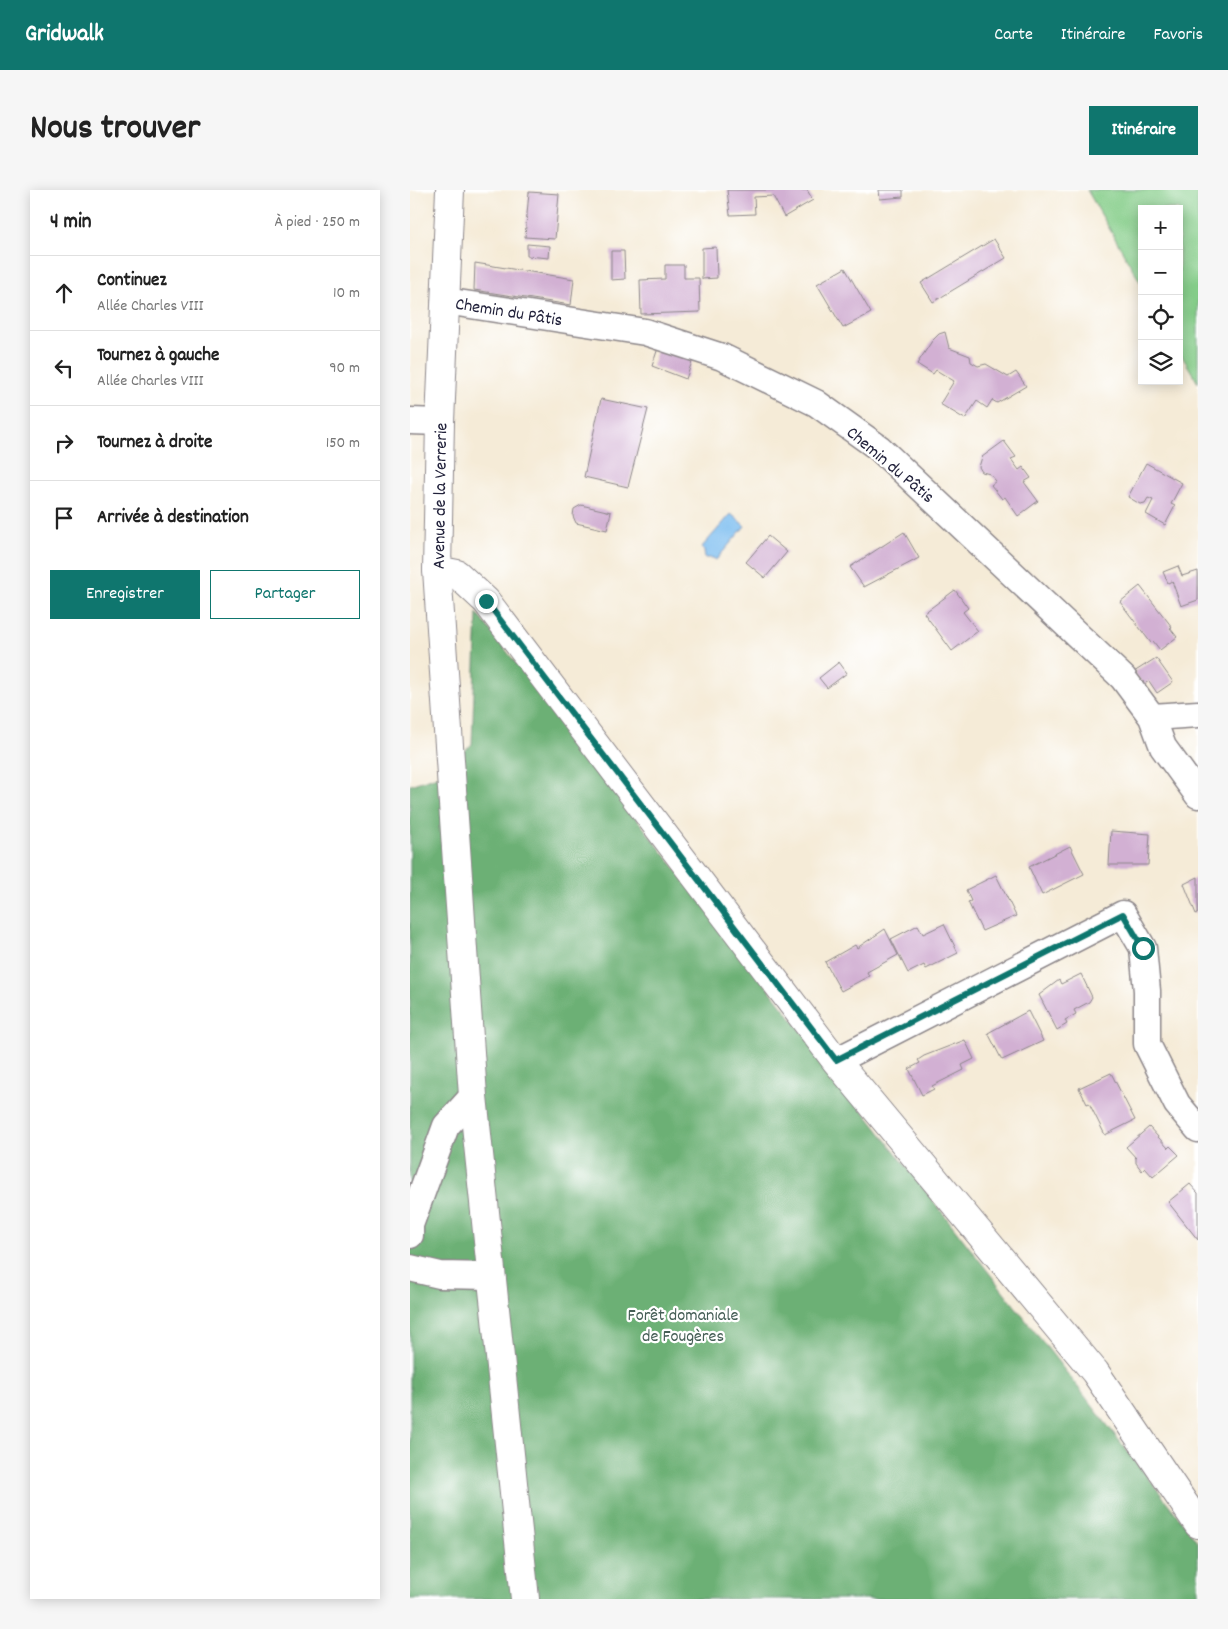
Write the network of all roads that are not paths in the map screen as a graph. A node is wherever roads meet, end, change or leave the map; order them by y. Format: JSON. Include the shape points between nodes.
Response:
{"nodes":[{"id":1,"x":450,"y":190,"type":"edge"},
{"id":2,"x":445,"y":301,"type":"junction"},
{"id":3,"x":410,"y":420,"type":"edge"},
{"id":4,"x":440,"y":422,"type":"junction"},
{"id":5,"x":437,"y":570,"type":"junction"},
{"id":6,"x":1198,"y":714,"type":"edge"},
{"id":7,"x":1152,"y":717,"type":"junction"},
{"id":8,"x":1198,"y":795,"type":"edge"},
{"id":9,"x":836,"y":1060,"type":"junction"},
{"id":10,"x":473,"y":1096,"type":"junction"},
{"id":11,"x":1198,"y":1129,"type":"edge"},
{"id":12,"x":410,"y":1235,"type":"edge"},
{"id":13,"x":410,"y":1268,"type":"edge"},
{"id":14,"x":490,"y":1276,"type":"junction"},
{"id":15,"x":1198,"y":1524,"type":"edge"},
{"id":16,"x":525,"y":1599,"type":"edge"}],
"edges":[{"from":1,"to":2,"type":"main road","name":"Avenue de la Verrerie"},
{"from":2,"to":4,"type":"main road","name":"Avenue de la Verrerie"},
{"from":2,"to":7,"type":"street","name":"Chemin du Pâtis","via":[[645,332],[722,357],[816,403],[887,455],[1123,678]]},
{"from":3,"to":4,"type":"street"},
{"from":4,"to":5,"type":"main road","name":"Avenue de la Verrerie"},
{"from":5,"to":9,"type":"main road","via":[[457,574],[486,601]]},
{"from":5,"to":10,"type":"main road","name":"Avenue de la Verrerie"},
{"from":6,"to":7,"type":"street"},
{"from":7,"to":8,"type":"street","name":"Chemin du Pâtis","via":[[1163,747]]},
{"from":9,"to":11,"type":"street","via":[[1123,914],[1143,948],[1147,1044],[1177,1104]]},
{"from":9,"to":15,"type":"main road","via":[[911,1154],[1096,1372]]},
{"from":10,"to":12,"type":"street","via":[[446,1126],[410,1225]]},
{"from":10,"to":14,"type":"main road","name":"Avenue de la Verrerie"},
{"from":13,"to":14,"type":"street","via":[[440,1275]]},
{"from":14,"to":16,"type":"main road","name":"Avenue de la Verrerie"}]}
